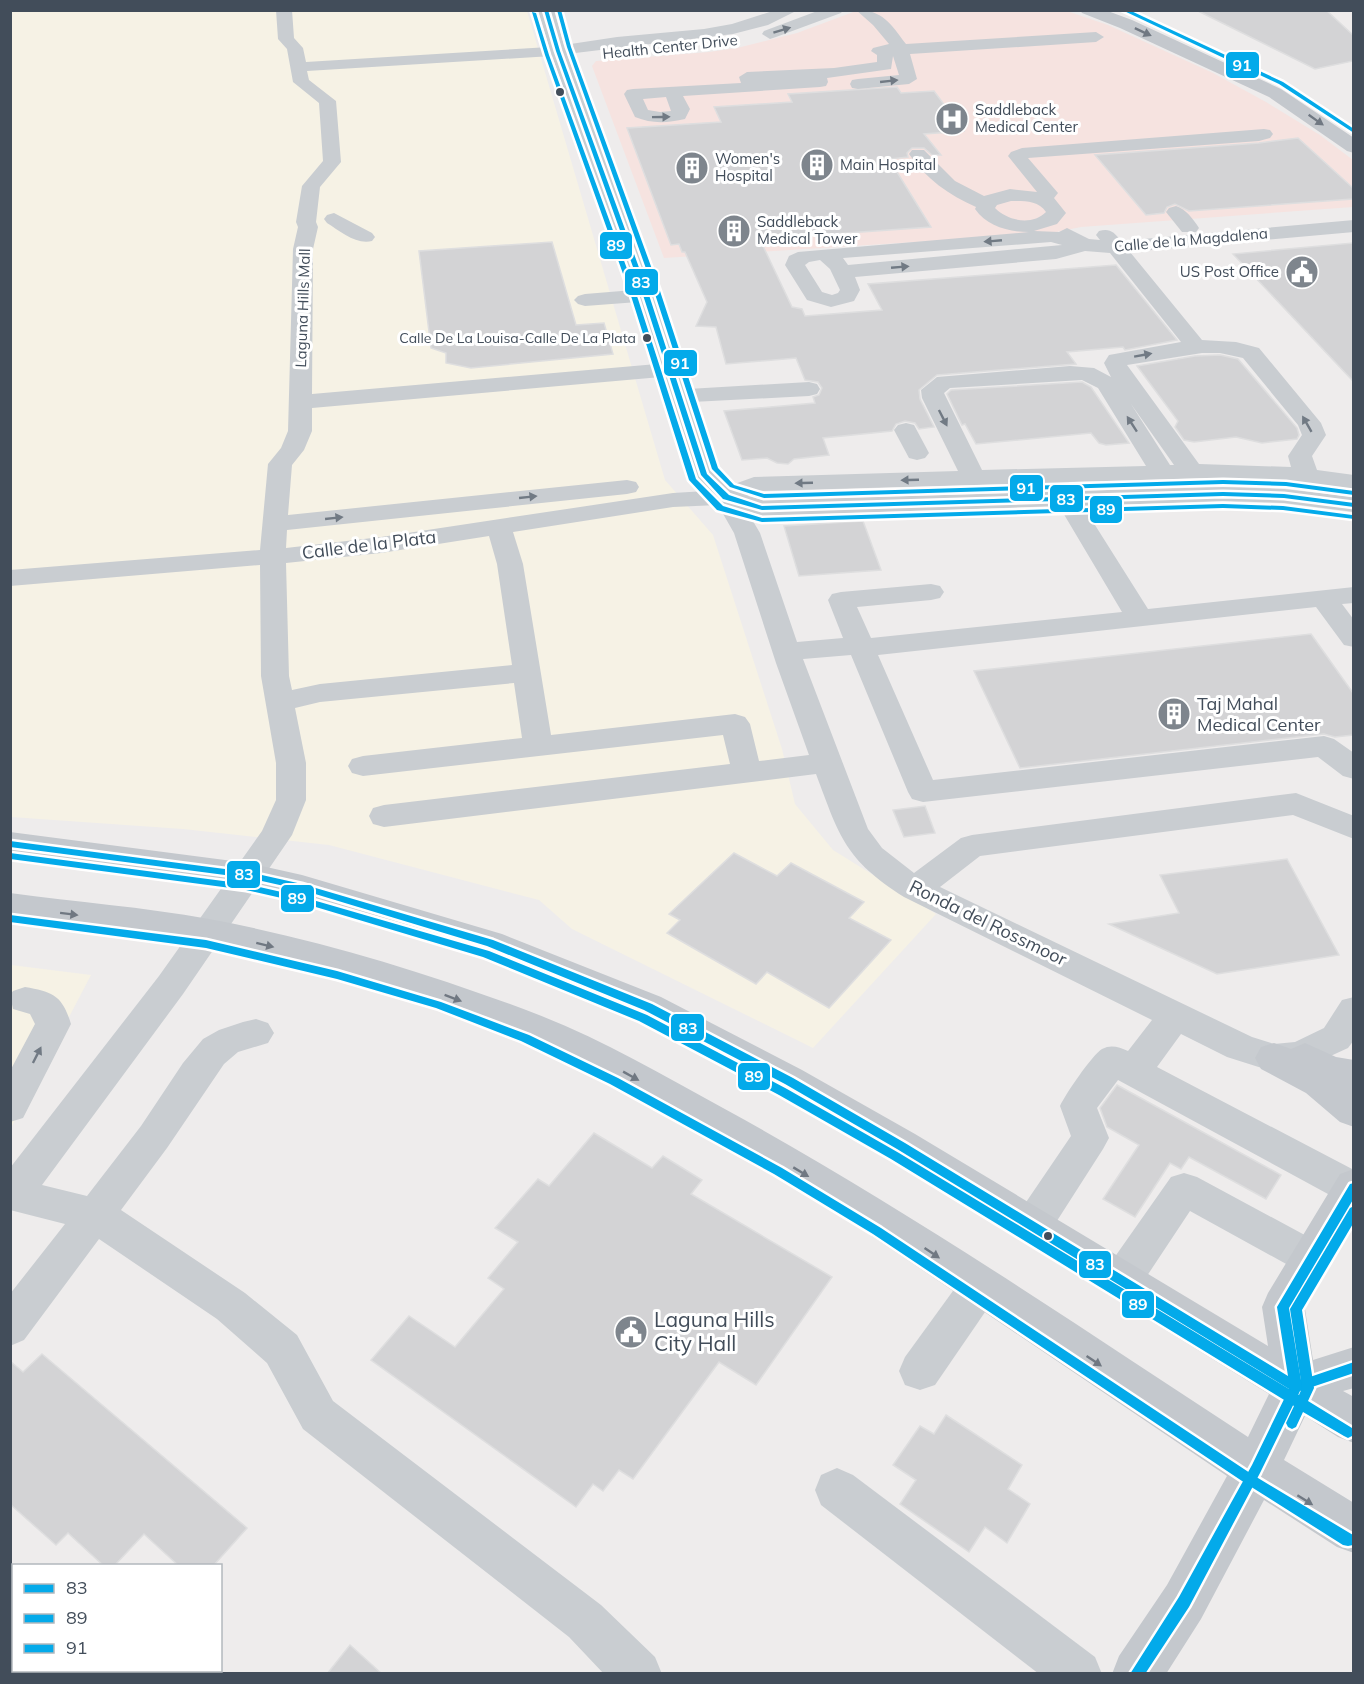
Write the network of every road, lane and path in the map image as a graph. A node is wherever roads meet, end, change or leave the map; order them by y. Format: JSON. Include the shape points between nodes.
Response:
{"nodes":[{"id":1,"x":284,"y":10,"type":"edge"},
{"id":2,"x":546,"y":10,"type":"edge"},
{"id":3,"x":836,"y":10,"type":"edge"},
{"id":4,"x":843,"y":10,"type":"edge"},
{"id":5,"x":1088,"y":10,"type":"edge"},
{"id":6,"x":1132,"y":10,"type":"edge"},
{"id":7,"x":791,"y":11,"type":"edge"},
{"id":8,"x":704,"y":17,"type":"dead end"},
{"id":9,"x":860,"y":17,"type":"edge"},
{"id":10,"x":1096,"y":37,"type":"dead end"},
{"id":11,"x":666,"y":39,"type":"junction"},
{"id":12,"x":880,"y":49,"type":"junction"},
{"id":13,"x":558,"y":51,"type":"junction"},
{"id":14,"x":299,"y":67,"type":"junction"},
{"id":15,"x":841,"y":71,"type":"junction"},
{"id":16,"x":672,"y":92,"type":"dead end"},
{"id":17,"x":1353,"y":121,"type":"edge"},
{"id":18,"x":1264,"y":134,"type":"dead end"},
{"id":19,"x":1353,"y":147,"type":"edge"},
{"id":20,"x":918,"y":154,"type":"dead end"},
{"id":21,"x":1040,"y":191,"type":"junction"},
{"id":22,"x":986,"y":204,"type":"junction"},
{"id":23,"x":1353,"y":214,"type":"edge"},
{"id":24,"x":334,"y":219,"type":"dead end"},
{"id":25,"x":1047,"y":222,"type":"junction"},
{"id":26,"x":1353,"y":225,"type":"edge"},
{"id":27,"x":365,"y":237,"type":"dead end"},
{"id":28,"x":1111,"y":241,"type":"junction"},
{"id":29,"x":1156,"y":244,"type":"junction"},
{"id":30,"x":823,"y":255,"type":"junction"},
{"id":31,"x":1088,"y":259,"type":"junction"},
{"id":32,"x":1171,"y":260,"type":"dead end"},
{"id":33,"x":842,"y":272,"type":"junction"},
{"id":34,"x":645,"y":295,"type":"junction"},
{"id":35,"x":585,"y":300,"type":"dead end"},
{"id":36,"x":1196,"y":347,"type":"junction"},
{"id":37,"x":670,"y":370,"type":"junction"},
{"id":38,"x":809,"y":389,"type":"dead end"},
{"id":39,"x":679,"y":396,"type":"junction"},
{"id":40,"x":300,"y":402,"type":"junction"},
{"id":41,"x":906,"y":430,"type":"dead end"},
{"id":42,"x":917,"y":453,"type":"dead end"},
{"id":43,"x":1192,"y":472,"type":"junction"},
{"id":44,"x":1163,"y":473,"type":"junction"},
{"id":45,"x":1053,"y":475,"type":"junction"},
{"id":46,"x":1306,"y":476,"type":"junction"},
{"id":47,"x":974,"y":478,"type":"junction"},
{"id":48,"x":1353,"y":482,"type":"edge"},
{"id":49,"x":638,"y":486,"type":"dead end"},
{"id":50,"x":726,"y":497,"type":"junction"},
{"id":51,"x":1066,"y":498,"type":"junction"},
{"id":52,"x":1353,"y":505,"type":"edge"},
{"id":53,"x":276,"y":524,"type":"junction"},
{"id":54,"x":499,"y":527,"type":"junction"},
{"id":55,"x":272,"y":555,"type":"junction"},
{"id":56,"x":10,"y":578,"type":"edge"},
{"id":57,"x":931,"y":592,"type":"dead end"},
{"id":58,"x":1353,"y":595,"type":"edge"},
{"id":59,"x":1323,"y":598,"type":"junction"},
{"id":60,"x":1139,"y":617,"type":"junction"},
{"id":61,"x":1353,"y":639,"type":"edge"},
{"id":62,"x":860,"y":648,"type":"junction"},
{"id":63,"x":788,"y":657,"type":"junction"},
{"id":64,"x":526,"y":673,"type":"junction"},
{"id":65,"x":279,"y":702,"type":"junction"},
{"id":66,"x":537,"y":746,"type":"junction"},
{"id":67,"x":827,"y":763,"type":"junction"},
{"id":68,"x":363,"y":766,"type":"dead end"},
{"id":69,"x":1353,"y":769,"type":"edge"},
{"id":70,"x":747,"y":773,"type":"junction"},
{"id":71,"x":384,"y":816,"type":"dead end"},
{"id":72,"x":1353,"y":828,"type":"edge"},
{"id":73,"x":10,"y":843,"type":"edge"},
{"id":74,"x":248,"y":875,"type":"junction"},
{"id":75,"x":915,"y":890,"type":"junction"},
{"id":76,"x":10,"y":906,"type":"edge"},
{"id":77,"x":208,"y":932,"type":"junction"},
{"id":78,"x":25,"y":1000,"type":"dead end"},
{"id":79,"x":1353,"y":1010,"type":"edge"},
{"id":80,"x":1176,"y":1014,"type":"junction"},
{"id":81,"x":256,"y":1033,"type":"dead end"},
{"id":82,"x":1287,"y":1057,"type":"junction"},
{"id":83,"x":1134,"y":1071,"type":"junction"},
{"id":84,"x":1353,"y":1074,"type":"edge"},
{"id":85,"x":10,"y":1107,"type":"edge"},
{"id":86,"x":1353,"y":1111,"type":"edge"},
{"id":87,"x":1353,"y":1187,"type":"edge"},
{"id":88,"x":12,"y":1193,"type":"edge"},
{"id":89,"x":96,"y":1215,"type":"junction"},
{"id":90,"x":1032,"y":1226,"type":"junction"},
{"id":91,"x":1311,"y":1258,"type":"junction"},
{"id":92,"x":1121,"y":1281,"type":"junction"},
{"id":93,"x":980,"y":1286,"type":"junction"},
{"id":94,"x":10,"y":1328,"type":"edge"},
{"id":95,"x":1353,"y":1368,"type":"edge"},
{"id":96,"x":920,"y":1371,"type":"dead end"},
{"id":97,"x":1296,"y":1387,"type":"junction"},
{"id":98,"x":1353,"y":1422,"type":"edge"},
{"id":99,"x":1256,"y":1469,"type":"junction"},
{"id":100,"x":837,"y":1490,"type":"dead end"},
{"id":101,"x":1353,"y":1530,"type":"edge"},
{"id":102,"x":638,"y":1674,"type":"edge"},
{"id":103,"x":1078,"y":1674,"type":"edge"},
{"id":104,"x":1137,"y":1674,"type":"edge"}],
"edges":[{"from":1,"to":14,"type":"street","name":"Laguna Hills Mall","via":[[286,39],[295,48]]},
{"from":2,"to":13,"type":"street"},
{"from":13,"to":3,"type":"street","name":"Health Center Drive","one_way":true,"via":[[590,55],[718,44],[756,38]]},
{"from":4,"to":9,"type":"street","via":[[844,15]]},
{"from":5,"to":19,"type":"main road","one_way":true,"via":[[1275,93]]},
{"from":6,"to":17,"type":"main road","via":[[1250,61]]},
{"from":7,"to":11,"type":"street","name":"Health Center Drive","via":[[746,28]]},
{"from":8,"to":11,"type":"street","via":[[664,30]]},
{"from":9,"to":12,"type":"street","via":[[879,22],[898,45]]},
{"from":10,"to":12,"type":"street"},
{"from":11,"to":13,"type":"street","name":"Health Center Drive","via":[[586,44]]},
{"from":12,"to":15,"type":"street","via":[[885,65]]},
{"from":15,"to":12,"type":"street","one_way":true,"via":[[850,84],[909,79],[902,54]]},
{"from":13,"to":14,"type":"street"},
{"from":13,"to":34,"type":"street"},
{"from":14,"to":40,"type":"street","name":"Laguna Hills Mall","via":[[301,82],[327,101],[332,162],[311,186],[307,212]]},
{"from":15,"to":16,"type":"street","via":[[747,77],[752,87]]},
{"from":18,"to":21,"type":"street","via":[[1022,153],[1017,156]]},
{"from":20,"to":22,"type":"street","via":[[947,185]]},
{"from":21,"to":22,"type":"street","via":[[994,198]]},
{"from":21,"to":25,"type":"street","via":[[1055,208],[1054,218]]},
{"from":22,"to":25,"type":"street","via":[[988,214],[1004,222]]},
{"from":23,"to":28,"type":"street","name":"Calle de la Magdalena","via":[[1176,221]]},
{"from":24,"to":27,"type":"street"},
{"from":25,"to":31,"type":"street"},
{"from":26,"to":29,"type":"street","name":"Calle de la Magdalena"},
{"from":28,"to":29,"type":"street","name":"Calle de la Magdalena"},
{"from":28,"to":31,"type":"street","name":"Calle de la Magdalena"},
{"from":28,"to":36,"type":"street"},
{"from":29,"to":32,"type":"street"},
{"from":31,"to":30,"type":"street","one_way":true,"via":[[1052,236]]},
{"from":30,"to":33,"type":"street","via":[[833,259]]},
{"from":30,"to":33,"type":"street","via":[[796,260],[795,265],[814,296],[831,301],[847,297],[850,290]]},
{"from":33,"to":31,"type":"street","one_way":true,"via":[[1056,253]]},
{"from":34,"to":35,"type":"street"},
{"from":34,"to":37,"type":"street"},
{"from":43,"to":36,"type":"street","one_way":true,"via":[[1115,363]]},
{"from":46,"to":36,"type":"street","one_way":true,"via":[[1300,456],[1314,435],[1309,423],[1251,353]]},
{"from":37,"to":39,"type":"street"},
{"from":37,"to":40,"type":"street"},
{"from":38,"to":39,"type":"street"},
{"from":39,"to":50,"type":"street","via":[[706,479]]},
{"from":40,"to":53,"type":"street","name":"Laguna Hills Mall","via":[[300,431],[292,450],[280,464]]},
{"from":41,"to":42,"type":"street"},
{"from":43,"to":44,"type":"street","name":"Calle de la Plata"},
{"from":43,"to":46,"type":"street","name":"Calle de la Plata"},
{"from":44,"to":45,"type":"street","name":"Calle de la Plata"},
{"from":44,"to":47,"type":"street","one_way":true,"via":[[1106,383],[1096,376],[945,372],[932,390],[933,398]]},
{"from":45,"to":47,"type":"street","name":"Calle de la Plata"},
{"from":45,"to":51,"type":"street"},
{"from":46,"to":48,"type":"street","name":"Calle de la Plata"},
{"from":47,"to":50,"type":"street","name":"Calle de la Plata","one_way":true,"via":[[754,484]]},
{"from":53,"to":49,"type":"street","one_way":true},
{"from":50,"to":51,"type":"street","name":"Calle de la Plata","via":[[762,508]]},
{"from":50,"to":54,"type":"street","name":"Calle de la Plata","via":[[673,500]]},
{"from":50,"to":63,"type":"street","name":"Ronda del Rossmoor","via":[[747,532]]},
{"from":51,"to":52,"type":"street","name":"Calle de la Plata","via":[[1223,494],[1284,496]]},
{"from":51,"to":60,"type":"street"},
{"from":53,"to":55,"type":"street","name":"Laguna Hills Mall"},
{"from":54,"to":55,"type":"street","name":"Calle de la Plata","via":[[360,548]]},
{"from":54,"to":64,"type":"street","via":[[510,564]]},
{"from":55,"to":56,"type":"street","name":"Calle de la Plata"},
{"from":55,"to":65,"type":"street","name":"Laguna Hills Mall"},
{"from":57,"to":62,"type":"street","via":[[841,600]]},
{"from":58,"to":59,"type":"street"},
{"from":59,"to":60,"type":"street"},
{"from":59,"to":61,"type":"street"},
{"from":60,"to":62,"type":"street"},
{"from":62,"to":63,"type":"street","via":[[849,655]]},
{"from":62,"to":69,"type":"street","via":[[922,792],[1324,746]]},
{"from":63,"to":67,"type":"street","name":"Ronda del Rossmoor"},
{"from":64,"to":65,"type":"street","via":[[320,693]]},
{"from":64,"to":66,"type":"street"},
{"from":65,"to":74,"type":"street","name":"Laguna Hills Mall","via":[[291,763],[291,800],[280,830]]},
{"from":66,"to":68,"type":"street"},
{"from":66,"to":70,"type":"street","via":[[735,724]]},
{"from":67,"to":70,"type":"street"},
{"from":67,"to":75,"type":"street","name":"Ronda del Rossmoor","via":[[860,845],[877,863]]},
{"from":70,"to":71,"type":"street"},
{"from":72,"to":75,"type":"street","via":[[1296,804],[972,846]]},
{"from":73,"to":74,"type":"main road"},
{"from":74,"to":77,"type":"street","name":"Laguna Hills Mall"},
{"from":74,"to":90,"type":"main road","via":[[302,887],[490,943],[648,1007],[789,1081]]},
{"from":75,"to":80,"type":"street","name":"Ronda del Rossmoor"},
{"from":76,"to":77,"type":"main road","one_way":true},
{"from":77,"to":88,"type":"street","name":"Laguna Hills Mall","via":[[101,1080]]},
{"from":77,"to":93,"type":"main road","one_way":true,"via":[[362,970],[530,1027],[620,1070],[784,1161]]},
{"from":85,"to":78,"type":"street","one_way":true,"via":[[53,1024],[50,1010]]},
{"from":79,"to":82,"type":"street","via":[[1336,1038]]},
{"from":80,"to":82,"type":"street","name":"Ronda del Rossmoor","via":[[1240,1047]]},
{"from":80,"to":83,"type":"street"},
{"from":81,"to":89,"type":"street","via":[[231,1039],[211,1053]]},
{"from":82,"to":84,"type":"main road","via":[[1329,1071]]},
{"from":82,"to":86,"type":"main road"},
{"from":83,"to":87,"type":"street"},
{"from":83,"to":90,"type":"street","via":[[1113,1060],[1078,1106],[1090,1138]]},
{"from":87,"to":91,"type":"main road"},
{"from":88,"to":89,"type":"street"},
{"from":89,"to":94,"type":"street","via":[[57,1261]]},
{"from":89,"to":102,"type":"street","via":[[240,1314],[282,1349],[318,1415],[585,1621]]},
{"from":90,"to":92,"type":"main road"},
{"from":91,"to":92,"type":"street","via":[[1184,1189]]},
{"from":91,"to":97,"type":"main road","via":[[1282,1307]]},
{"from":92,"to":97,"type":"main road"},
{"from":93,"to":96,"type":"street"},
{"from":93,"to":99,"type":"main road","one_way":true},
{"from":95,"to":97,"type":"main road"},
{"from":97,"to":98,"type":"main road"},
{"from":97,"to":99,"type":"main road"},
{"from":99,"to":101,"type":"main road","one_way":true},
{"from":99,"to":104,"type":"main road","via":[[1184,1602]]},
{"from":100,"to":103,"type":"street"}]}
